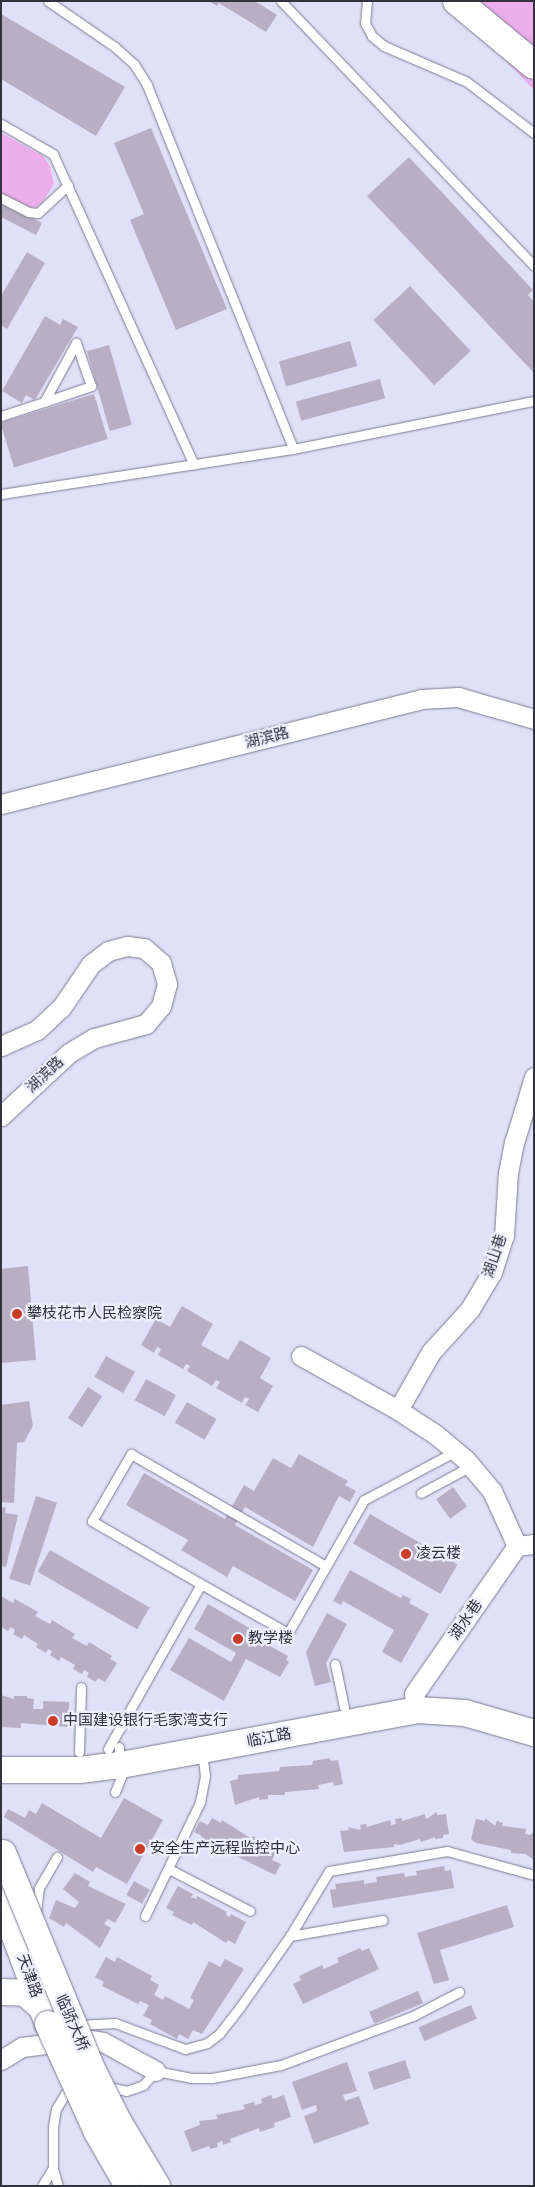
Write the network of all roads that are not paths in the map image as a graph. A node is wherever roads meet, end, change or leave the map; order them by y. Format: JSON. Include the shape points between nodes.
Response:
{"nodes":[{"id":1,"x":48,"y":1,"type":"edge"},
{"id":2,"x":281,"y":1,"type":"edge"},
{"id":3,"x":367,"y":1,"type":"edge"},
{"id":4,"x":458,"y":1,"type":"edge"},
{"id":5,"x":477,"y":11,"type":"edge"},
{"id":6,"x":534,"y":47,"type":"edge"},
{"id":7,"x":534,"y":65,"type":"edge"},
{"id":8,"x":534,"y":79,"type":"edge"},
{"id":9,"x":1,"y":124,"type":"edge"},
{"id":10,"x":534,"y":133,"type":"edge"},
{"id":11,"x":68,"y":186,"type":"junction"},
{"id":12,"x":1,"y":198,"type":"edge"},
{"id":13,"x":534,"y":266,"type":"edge"},
{"id":14,"x":534,"y":401,"type":"edge"},
{"id":15,"x":44,"y":402,"type":"junction"},
{"id":16,"x":1,"y":416,"type":"edge"},
{"id":17,"x":293,"y":449,"type":"junction"},
{"id":18,"x":194,"y":465,"type":"junction"},
{"id":19,"x":1,"y":494,"type":"edge"},
{"id":20,"x":534,"y":718,"type":"edge"},
{"id":21,"x":1,"y":804,"type":"edge"},
{"id":22,"x":1,"y":1046,"type":"edge"},
{"id":23,"x":534,"y":1077,"type":"edge"},
{"id":24,"x":1,"y":1116,"type":"edge"},
{"id":25,"x":301,"y":1356,"type":"dead end"},
{"id":26,"x":398,"y":1410,"type":"junction"},
{"id":27,"x":456,"y":1451,"type":"junction"},
{"id":28,"x":471,"y":1466,"type":"junction"},
{"id":29,"x":421,"y":1493,"type":"dead end"},
{"id":30,"x":525,"y":1545,"type":"edge"},
{"id":31,"x":326,"y":1566,"type":"junction"},
{"id":32,"x":201,"y":1584,"type":"junction"},
{"id":33,"x":335,"y":1664,"type":"dead end"},
{"id":34,"x":81,"y":1687,"type":"dead end"},
{"id":35,"x":415,"y":1702,"type":"junction"},
{"id":36,"x":344,"y":1707,"type":"junction"},
{"id":37,"x":534,"y":1716,"type":"edge"},
{"id":38,"x":534,"y":1733,"type":"edge"},
{"id":39,"x":202,"y":1751,"type":"junction"},
{"id":40,"x":79,"y":1752,"type":"junction"},
{"id":41,"x":1,"y":1753,"type":"edge"},
{"id":42,"x":116,"y":1754,"type":"junction"},
{"id":43,"x":1,"y":1770,"type":"edge"},
{"id":44,"x":115,"y":1792,"type":"dead end"},
{"id":45,"x":2,"y":1851,"type":"edge"},
{"id":46,"x":57,"y":1857,"type":"dead end"},
{"id":47,"x":169,"y":1869,"type":"junction"},
{"id":48,"x":534,"y":1875,"type":"edge"},
{"id":49,"x":2,"y":1901,"type":"edge"},
{"id":50,"x":250,"y":1911,"type":"dead end"},
{"id":51,"x":145,"y":1916,"type":"dead end"},
{"id":52,"x":383,"y":1920,"type":"dead end"},
{"id":53,"x":290,"y":1936,"type":"junction"},
{"id":54,"x":24,"y":1955,"type":"edge"},
{"id":55,"x":1,"y":1992,"type":"edge"},
{"id":56,"x":459,"y":1992,"type":"dead end"},
{"id":57,"x":44,"y":2025,"type":"junction"},
{"id":58,"x":1,"y":2060,"type":"edge"},
{"id":59,"x":156,"y":2071,"type":"junction"},
{"id":60,"x":53,"y":2168,"type":"junction"},
{"id":61,"x":42,"y":2186,"type":"edge"},
{"id":62,"x":58,"y":2186,"type":"edge"},
{"id":63,"x":128,"y":2186,"type":"edge"},
{"id":64,"x":157,"y":2186,"type":"edge"}],
"edges":[{"from":1,"to":17,"type":"lane","via":[[134,64],[147,85]]},
{"from":2,"to":13,"type":"lane"},
{"from":3,"to":10,"type":"lane","via":[[365,23],[372,36],[384,46],[467,82]]},
{"from":4,"to":5,"type":"main road"},
{"from":5,"to":6,"type":"main road"},
{"from":5,"to":7,"type":"main road"},
{"from":5,"to":8,"type":"main road"},
{"from":9,"to":11,"type":"lane","via":[[53,154]]},
{"from":11,"to":12,"type":"lane","via":[[38,213],[28,212]]},
{"from":11,"to":18,"type":"lane"},
{"from":14,"to":17,"type":"lane"},
{"from":15,"to":15,"type":"lane","via":[[91,386],[76,343],[58,377]]},
{"from":15,"to":16,"type":"lane"},
{"from":17,"to":18,"type":"lane"},
{"from":18,"to":19,"type":"lane"},
{"from":20,"to":21,"type":"street","name":"湖滨路","via":[[458,697],[421,699]]},
{"from":22,"to":24,"type":"street","name":"湖滨路","via":[[43,1024],[61,1008],[91,964],[108,951],[127,946],[144,948],[161,964],[167,984],[161,1006],[146,1024],[94,1038],[69,1053]]},
{"from":23,"to":26,"type":"street","name":"湖山巷","via":[[514,1143],[508,1173],[504,1236],[492,1272],[470,1309],[431,1352]]},
{"from":25,"to":26,"type":"street"},
{"from":26,"to":27,"type":"street"},
{"from":27,"to":28,"type":"street"},
{"from":27,"to":31,"type":"lane","via":[[364,1500]]},
{"from":28,"to":29,"type":"lane"},
{"from":28,"to":30,"type":"street","via":[[492,1491]]},
{"from":30,"to":35,"type":"street","name":"湖水巷"},
{"from":31,"to":32,"type":"lane","via":[[288,1633]]},
{"from":31,"to":32,"type":"lane","via":[[131,1454],[92,1521]]},
{"from":32,"to":42,"type":"lane"},
{"from":33,"to":36,"type":"lane"},
{"from":34,"to":40,"type":"lane"},
{"from":35,"to":36,"type":"main road","name":"临江路"},
{"from":35,"to":37,"type":"main road","name":"临江路","via":[[442,1693],[470,1697]]},
{"from":35,"to":38,"type":"main road","name":"临江路"},
{"from":35,"to":39,"type":"main road","name":"临江路"},
{"from":36,"to":42,"type":"main road","name":"临江路"},
{"from":39,"to":42,"type":"main road","name":"临江路"},
{"from":39,"to":47,"type":"lane","via":[[205,1785],[176,1846]]},
{"from":40,"to":41,"type":"main road","name":"临江路"},
{"from":40,"to":42,"type":"main road","name":"临江路"},
{"from":42,"to":43,"type":"main road","name":"临江路","via":[[79,1770]]},
{"from":42,"to":44,"type":"lane"},
{"from":45,"to":54,"type":"main road","name":"临骄大桥","bridge":true},
{"from":46,"to":54,"type":"lane","via":[[39,1888]]},
{"from":47,"to":50,"type":"lane"},
{"from":47,"to":51,"type":"lane"},
{"from":48,"to":53,"type":"lane","via":[[447,1851],[329,1871]]},
{"from":49,"to":54,"type":"main road","name":"天津路"},
{"from":52,"to":53,"type":"lane"},
{"from":53,"to":57,"type":"lane","via":[[240,2007],[219,2034],[207,2043],[185,2049],[126,2026],[103,2021],[48,2034]]},
{"from":54,"to":57,"type":"main road","name":"天津路"},
{"from":54,"to":64,"type":"main road","name":"临骄大桥","bridge":true},
{"from":55,"to":57,"type":"main road","via":[[25,1993]]},
{"from":56,"to":59,"type":"lane","via":[[413,2016],[281,2065],[212,2078]]},
{"from":57,"to":58,"type":"street","via":[[22,2048]]},
{"from":57,"to":59,"type":"street","via":[[85,2040],[103,2042]]},
{"from":57,"to":63,"type":"main road","name":"临骄大桥","bridge":true,"via":[[97,2132]]},
{"from":59,"to":60,"type":"lane","via":[[143,2085],[126,2091],[80,2085],[65,2094],[56,2109]]},
{"from":60,"to":61,"type":"lane"},
{"from":60,"to":62,"type":"lane"}]}
